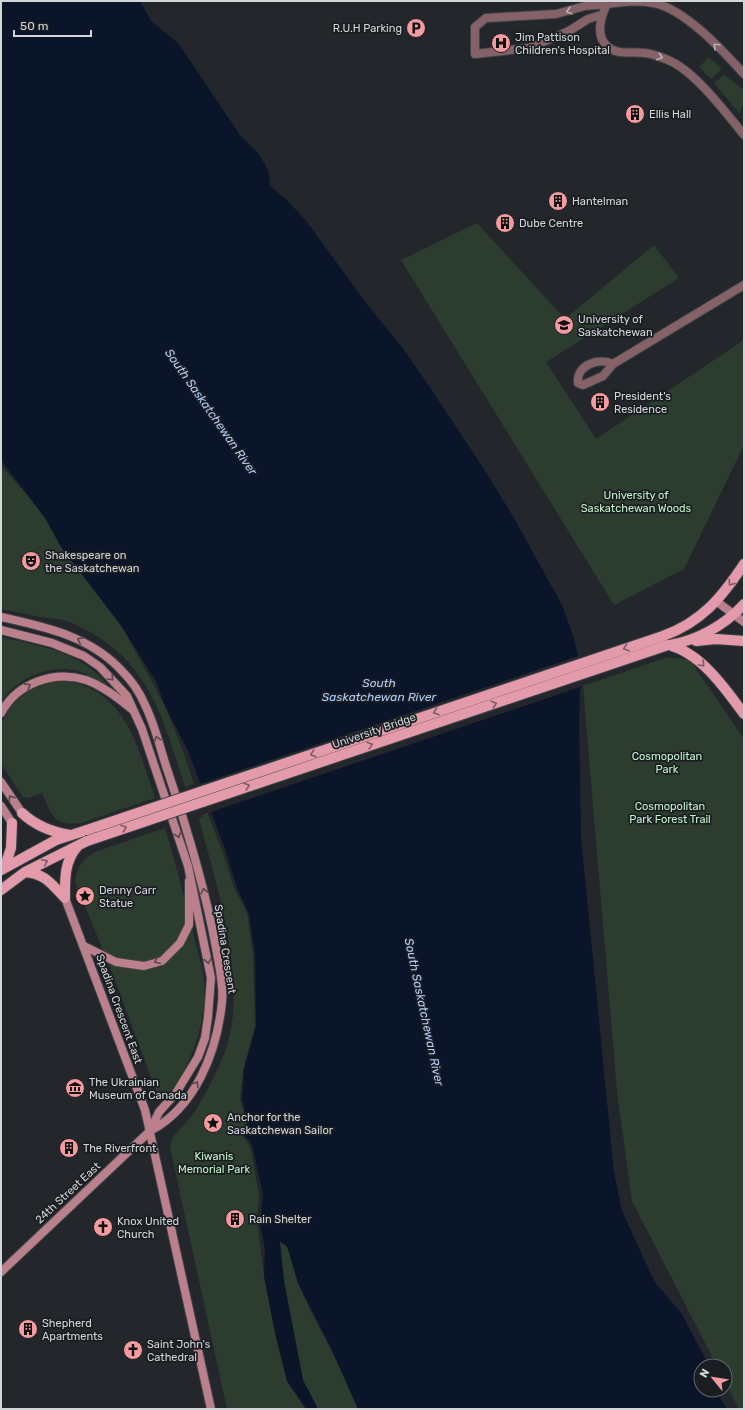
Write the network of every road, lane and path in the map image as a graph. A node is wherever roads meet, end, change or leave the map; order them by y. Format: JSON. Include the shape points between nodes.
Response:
{"nodes":[{"id":1,"x":607,"y":4,"type":"junction"},
{"id":2,"x":601,"y":15,"type":"junction"},
{"id":3,"x":744,"y":74,"type":"edge"},
{"id":4,"x":744,"y":135,"type":"edge"},
{"id":5,"x":744,"y":285,"type":"edge"},
{"id":6,"x":613,"y":364,"type":"dead end"},
{"id":7,"x":744,"y":564,"type":"edge"},
{"id":8,"x":716,"y":601,"type":"junction"},
{"id":9,"x":744,"y":604,"type":"edge"},
{"id":10,"x":734,"y":615,"type":"junction"},
{"id":11,"x":1,"y":617,"type":"edge"},
{"id":12,"x":744,"y":622,"type":"edge"},
{"id":13,"x":1,"y":630,"type":"edge"},
{"id":14,"x":744,"y":641,"type":"edge"},
{"id":15,"x":684,"y":642,"type":"junction"},
{"id":16,"x":668,"y":645,"type":"junction"},
{"id":17,"x":136,"y":712,"type":"junction"},
{"id":18,"x":1,"y":713,"type":"edge"},
{"id":19,"x":744,"y":714,"type":"edge"},
{"id":20,"x":1,"y":782,"type":"edge"},
{"id":21,"x":1,"y":806,"type":"edge"},
{"id":22,"x":22,"y":813,"type":"joint"},
{"id":23,"x":12,"y":823,"type":"joint"},
{"id":24,"x":70,"y":835,"type":"junction"},
{"id":25,"x":87,"y":841,"type":"junction"},
{"id":26,"x":188,"y":866,"type":"junction"},
{"id":27,"x":3,"y":868,"type":"edge"},
{"id":28,"x":25,"y":872,"type":"junction"},
{"id":29,"x":1,"y":890,"type":"edge"},
{"id":30,"x":65,"y":898,"type":"junction"},
{"id":31,"x":84,"y":946,"type":"junction"},
{"id":32,"x":150,"y":1131,"type":"junction"},
{"id":33,"x":1,"y":1272,"type":"edge"},
{"id":34,"x":211,"y":1409,"type":"edge"}],
"edges":[{"from":1,"to":2,"type":"street"},
{"from":1,"to":2,"type":"street","one_way":true,"via":[[585,6],[556,14],[486,18],[475,27],[475,54],[529,48]]},
{"from":3,"to":1,"type":"street","one_way":true,"via":[[676,11],[642,1]]},
{"from":2,"to":4,"type":"street","one_way":true,"via":[[599,29],[611,50],[622,53],[644,52],[677,64],[703,88]]},
{"from":5,"to":6,"type":"street"},
{"from":7,"to":8,"type":"main road","name":"University Bridge","one_way":true},
{"from":8,"to":10,"type":"street"},
{"from":8,"to":24,"type":"main road","name":"University Bridge","one_way":true,"bridge":true,"via":[[682,629],[663,636]]},
{"from":9,"to":10,"type":"main road"},
{"from":10,"to":12,"type":"street"},
{"from":10,"to":15,"type":"main road","via":[[707,632]]},
{"from":32,"to":11,"type":"street","name":"Spadina Crescent","one_way":true,"via":[[164,1123],[187,1099],[200,1078],[211,1055],[221,1009],[222,986],[211,918],[186,825],[145,705],[122,671],[83,641],[64,633]]},
{"from":13,"to":17,"type":"street","name":"Spadina Crescent","one_way":true,"via":[[52,642],[84,656],[114,681]]},
{"from":14,"to":15,"type":"main road","via":[[716,639]]},
{"from":15,"to":16,"type":"main road","name":"University Bridge"},
{"from":16,"to":19,"type":"main road","one_way":true,"via":[[684,650],[697,659]]},
{"from":25,"to":16,"type":"main road","name":"University Bridge","one_way":true,"bridge":true},
{"from":18,"to":17,"type":"street","one_way":true,"via":[[9,700],[31,684],[49,678],[72,676],[102,688]]},
{"from":17,"to":26,"type":"street","name":"Spadina Crescent","one_way":true},
{"from":22,"to":20,"type":"street","one_way":true},
{"from":21,"to":23,"type":"street"},
{"from":22,"to":24,"type":"main road","via":[[40,827]]},
{"from":23,"to":27,"type":"main road","via":[[11,848]]},
{"from":24,"to":27,"type":"main road","name":"University Bridge"},
{"from":28,"to":25,"type":"main road","name":"University Bridge","one_way":true},
{"from":25,"to":30,"type":"main road","via":[[71,856],[65,879]]},
{"from":26,"to":31,"type":"street","one_way":true,"via":[[189,925],[180,943],[162,961],[144,966],[116,962]]},
{"from":26,"to":32,"type":"street","name":"Spadina Crescent","one_way":true,"via":[[211,978],[208,1017],[198,1057],[176,1093],[159,1112]]},
{"from":28,"to":29,"type":"main road","name":"University Bridge"},
{"from":28,"to":30,"type":"main road","via":[[44,876]]},
{"from":30,"to":31,"type":"street","name":"Spadina Crescent East"},
{"from":31,"to":32,"type":"street","name":"Spadina Crescent East","via":[[144,1106]]},
{"from":32,"to":33,"type":"street","name":"24th Street East"},
{"from":32,"to":34,"type":"street","name":"Spadina Crescent East"}]}
